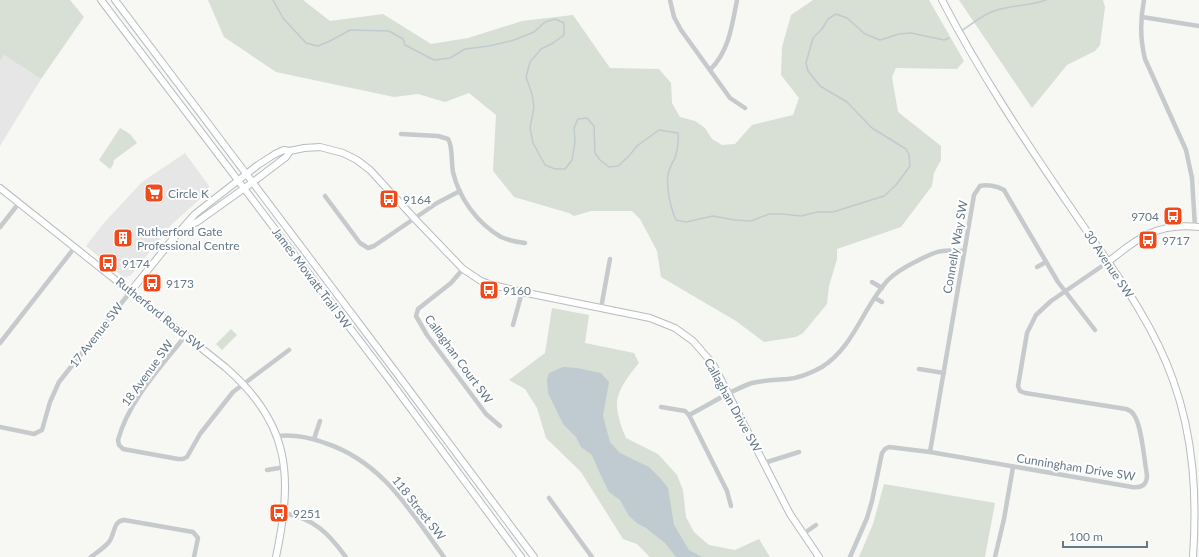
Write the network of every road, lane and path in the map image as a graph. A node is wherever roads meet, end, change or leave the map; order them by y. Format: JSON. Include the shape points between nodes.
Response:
{"nodes":[{"id":1,"x":101,"y":0,"type":"edge"},
{"id":2,"x":115,"y":0,"type":"edge"},
{"id":3,"x":670,"y":0,"type":"edge"},
{"id":4,"x":736,"y":0,"type":"edge"},
{"id":5,"x":942,"y":0,"type":"edge"},
{"id":6,"x":1144,"y":0,"type":"edge"},
{"id":7,"x":1142,"y":17,"type":"junction"},
{"id":8,"x":1199,"y":26,"type":"edge"},
{"id":9,"x":710,"y":70,"type":"junction"},
{"id":10,"x":745,"y":108,"type":"dead end"},
{"id":11,"x":401,"y":134,"type":"dead end"},
{"id":12,"x":290,"y":151,"type":"junction"},
{"id":13,"x":246,"y":174,"type":"junction"},
{"id":14,"x":238,"y":181,"type":"junction"},
{"id":15,"x":253,"y":182,"type":"junction"},
{"id":16,"x":0,"y":188,"type":"edge"},
{"id":17,"x":244,"y":188,"type":"junction"},
{"id":18,"x":460,"y":191,"type":"junction"},
{"id":19,"x":325,"y":196,"type":"dead end"},
{"id":20,"x":19,"y":203,"type":"junction"},
{"id":21,"x":415,"y":219,"type":"junction"},
{"id":22,"x":0,"y":227,"type":"edge"},
{"id":23,"x":1197,"y":227,"type":"edge"},
{"id":24,"x":182,"y":228,"type":"junction"},
{"id":25,"x":525,"y":243,"type":"dead end"},
{"id":26,"x":75,"y":247,"type":"junction"},
{"id":27,"x":964,"y":251,"type":"junction"},
{"id":28,"x":610,"y":259,"type":"dead end"},
{"id":29,"x":1046,"y":262,"type":"junction"},
{"id":30,"x":1108,"y":262,"type":"junction"},
{"id":31,"x":1036,"y":268,"type":"dead end"},
{"id":32,"x":463,"y":269,"type":"junction"},
{"id":33,"x":872,"y":282,"type":"dead end"},
{"id":34,"x":882,"y":288,"type":"junction"},
{"id":35,"x":131,"y":291,"type":"junction"},
{"id":36,"x":1066,"y":291,"type":"junction"},
{"id":37,"x":522,"y":292,"type":"junction"},
{"id":38,"x":875,"y":298,"type":"junction"},
{"id":39,"x":882,"y":302,"type":"dead end"},
{"id":40,"x":601,"y":308,"type":"junction"},
{"id":41,"x":513,"y":325,"type":"dead end"},
{"id":42,"x":1095,"y":330,"type":"dead end"},
{"id":43,"x":186,"y":335,"type":"junction"},
{"id":44,"x":0,"y":343,"type":"edge"},
{"id":45,"x":289,"y":350,"type":"dead end"},
{"id":46,"x":919,"y":369,"type":"dead end"},
{"id":47,"x":944,"y":373,"type":"junction"},
{"id":48,"x":243,"y":384,"type":"junction"},
{"id":49,"x":729,"y":394,"type":"junction"},
{"id":50,"x":662,"y":407,"type":"dead end"},
{"id":51,"x":689,"y":415,"type":"junction"},
{"id":52,"x":320,"y":421,"type":"dead end"},
{"id":53,"x":500,"y":426,"type":"dead end"},
{"id":54,"x":0,"y":427,"type":"edge"},
{"id":55,"x":277,"y":436,"type":"junction"},
{"id":56,"x":314,"y":439,"type":"junction"},
{"id":57,"x":799,"y":452,"type":"dead end"},
{"id":58,"x":930,"y":452,"type":"junction"},
{"id":59,"x":764,"y":463,"type":"junction"},
{"id":60,"x":285,"y":467,"type":"junction"},
{"id":61,"x":1013,"y":467,"type":"junction"},
{"id":62,"x":267,"y":470,"type":"dead end"},
{"id":63,"x":549,"y":498,"type":"dead end"},
{"id":64,"x":732,"y":506,"type":"dead end"},
{"id":65,"x":284,"y":513,"type":"junction"},
{"id":66,"x":816,"y":525,"type":"dead end"},
{"id":67,"x":803,"y":534,"type":"junction"},
{"id":68,"x":91,"y":557,"type":"edge"},
{"id":69,"x":194,"y":557,"type":"edge"},
{"id":70,"x":276,"y":557,"type":"edge"},
{"id":71,"x":346,"y":557,"type":"edge"},
{"id":72,"x":444,"y":557,"type":"edge"},
{"id":73,"x":521,"y":557,"type":"edge"},
{"id":74,"x":534,"y":557,"type":"edge"},
{"id":75,"x":592,"y":557,"type":"edge"},
{"id":76,"x":819,"y":557,"type":"edge"},
{"id":77,"x":850,"y":557,"type":"edge"},
{"id":78,"x":996,"y":557,"type":"edge"},
{"id":79,"x":1193,"y":557,"type":"edge"}],
"edges":[{"from":1,"to":14,"type":"main road","name":"James Mowatt Trail SW"},
{"from":2,"to":13,"type":"main road","name":"James Mowatt Trail SW"},
{"from":3,"to":9,"type":"street","via":[[677,24]]},
{"from":4,"to":9,"type":"street","via":[[729,39],[717,63]]},
{"from":5,"to":30,"type":"main road","name":"30 Avenue SW","via":[[1012,122]]},
{"from":6,"to":7,"type":"street"},
{"from":7,"to":8,"type":"street"},
{"from":7,"to":23,"type":"street","via":[[1141,38],[1146,64],[1180,135],[1188,158]]},
{"from":9,"to":10,"type":"street","via":[[730,98]]},
{"from":11,"to":18,"type":"street","via":[[448,139],[453,172]]},
{"from":12,"to":13,"type":"main road","name":"Callaghan Drive SW","via":[[284,150],[275,154]]},
{"from":12,"to":15,"type":"main road","via":[[286,157]]},
{"from":12,"to":21,"type":"main road","name":"Callaghan Drive SW","via":[[320,147],[350,156],[370,170]]},
{"from":13,"to":14,"type":"main road","name":"17 Avenue SW"},
{"from":13,"to":15,"type":"main road","name":"James Mowatt Trail SW"},
{"from":14,"to":17,"type":"main road","name":"James Mowatt Trail SW"},
{"from":14,"to":24,"type":"main road","name":"17 Avenue SW","via":[[195,214]]},
{"from":15,"to":17,"type":"main road","name":"17 Avenue SW"},
{"from":15,"to":74,"type":"main road","name":"James Mowatt Trail SW"},
{"from":16,"to":20,"type":"main road","name":"Rutherford Road SW"},
{"from":17,"to":24,"type":"main road","name":"17 Avenue SW","via":[[197,222]]},
{"from":17,"to":73,"type":"main road","name":"James Mowatt Trail SW"},
{"from":18,"to":21,"type":"street"},
{"from":18,"to":25,"type":"street","via":[[474,213],[489,228],[508,239]]},
{"from":19,"to":21,"type":"street","via":[[365,248],[371,248]]},
{"from":20,"to":22,"type":"street"},
{"from":20,"to":26,"type":"main road","name":"Rutherford Road SW"},
{"from":21,"to":32,"type":"main road","name":"Callaghan Drive SW"},
{"from":23,"to":30,"type":"main road","via":[[1166,228],[1150,232]]},
{"from":24,"to":35,"type":"main road","name":"17 Avenue SW"},
{"from":26,"to":35,"type":"main road","name":"Rutherford Road SW"},
{"from":26,"to":44,"type":"street"},
{"from":27,"to":29,"type":"street","name":"Connelly Way SW","via":[[975,191],[985,185],[1004,190]]},
{"from":27,"to":34,"type":"street","via":[[945,250],[930,254],[895,274]]},
{"from":27,"to":47,"type":"street","name":"Connelly Way SW"},
{"from":28,"to":40,"type":"street"},
{"from":29,"to":31,"type":"street"},
{"from":29,"to":36,"type":"street","name":"Connelly Way SW"},
{"from":30,"to":36,"type":"street","name":"Cunningham Drive SW"},
{"from":30,"to":79,"type":"main road","name":"30 Avenue SW","via":[[1149,327],[1178,396],[1193,471]]},
{"from":32,"to":37,"type":"main road","name":"Callaghan Drive SW","via":[[485,283]]},
{"from":32,"to":53,"type":"street","name":"Callaghan Court SW","via":[[451,283],[418,309],[416,316],[427,335],[486,414]]},
{"from":33,"to":34,"type":"street"},
{"from":34,"to":38,"type":"street"},
{"from":35,"to":43,"type":"main road","name":"Rutherford Road SW"},
{"from":35,"to":54,"type":"street","name":"17 Avenue SW","via":[[60,382],[51,398],[41,432],[34,434]]},
{"from":36,"to":42,"type":"street"},
{"from":36,"to":61,"type":"street","name":"Cunningham Drive SW","via":[[1044,306],[1030,327],[1018,388],[1025,393],[1131,411],[1139,429],[1147,480],[1142,487],[1136,487]]},
{"from":37,"to":40,"type":"main road","name":"Callaghan Drive SW"},
{"from":37,"to":41,"type":"street"},
{"from":38,"to":39,"type":"street"},
{"from":38,"to":49,"type":"street","via":[[843,348],[823,366],[799,377],[766,380]]},
{"from":40,"to":49,"type":"main road","name":"Callaghan Drive SW","via":[[650,318],[683,333],[707,356]]},
{"from":43,"to":48,"type":"main road","name":"Rutherford Road SW"},
{"from":43,"to":48,"type":"street","name":"18 Avenue SW","via":[[138,398],[119,436],[119,445],[126,450],[180,460],[187,457],[200,434],[230,396]]},
{"from":45,"to":48,"type":"street"},
{"from":46,"to":47,"type":"street"},
{"from":47,"to":58,"type":"street","name":"Connelly Way SW"},
{"from":48,"to":55,"type":"main road","name":"Rutherford Road SW","via":[[262,406]]},
{"from":49,"to":51,"type":"street"},
{"from":49,"to":59,"type":"main road","name":"Callaghan Drive SW"},
{"from":50,"to":51,"type":"street","via":[[685,411]]},
{"from":51,"to":64,"type":"street"},
{"from":52,"to":56,"type":"street"},
{"from":55,"to":56,"type":"street","name":"118 Street SW","via":[[290,435]]},
{"from":55,"to":60,"type":"main road","name":"Rutherford Road SW"},
{"from":56,"to":72,"type":"street","name":"118 Street SW","via":[[342,449],[380,474]]},
{"from":57,"to":59,"type":"street"},
{"from":58,"to":61,"type":"street","name":"Cunningham Drive SW"},
{"from":58,"to":77,"type":"street","name":"Cunningham Drive SW","via":[[892,446],[885,449],[880,457],[867,518]]},
{"from":59,"to":67,"type":"main road","name":"Callaghan Drive SW"},
{"from":60,"to":62,"type":"street"},
{"from":60,"to":65,"type":"main road","name":"Rutherford Road SW"},
{"from":61,"to":78,"type":"street"},
{"from":63,"to":75,"type":"street"},
{"from":65,"to":70,"type":"main road","name":"Rutherford Road SW"},
{"from":65,"to":71,"type":"street","via":[[304,518],[317,526],[332,538]]},
{"from":66,"to":67,"type":"street"},
{"from":67,"to":76,"type":"main road","name":"Callaghan Drive SW"},
{"from":68,"to":69,"type":"street","via":[[108,542],[116,524],[127,520],[195,533],[198,538]]}]}
